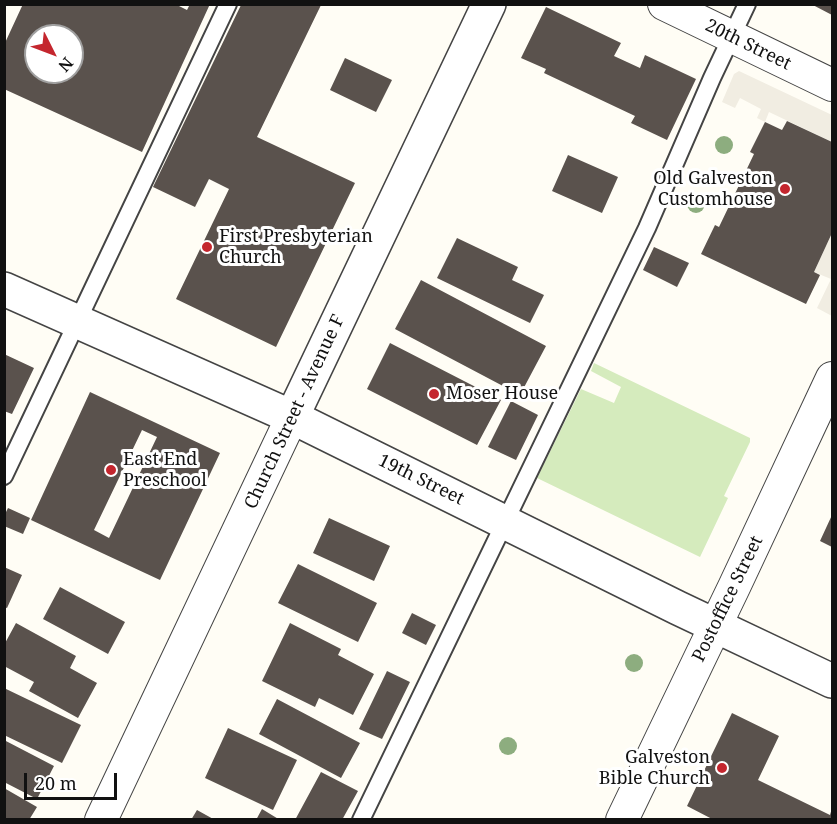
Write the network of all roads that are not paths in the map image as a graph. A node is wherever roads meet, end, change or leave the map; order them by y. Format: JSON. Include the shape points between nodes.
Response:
{"nodes":[{"id":1,"x":228,"y":4,"type":"edge"},
{"id":2,"x":489,"y":4,"type":"edge"},
{"id":3,"x":664,"y":4,"type":"edge"},
{"id":4,"x":747,"y":4,"type":"edge"},
{"id":5,"x":732,"y":38,"type":"junction"},
{"id":6,"x":832,"y":85,"type":"edge"},
{"id":7,"x":4,"y":289,"type":"edge"},
{"id":8,"x":78,"y":321,"type":"junction"},
{"id":9,"x":832,"y":378,"type":"edge"},
{"id":10,"x":292,"y":417,"type":"junction"},
{"id":11,"x":4,"y":476,"type":"edge"},
{"id":12,"x":506,"y":522,"type":"junction"},
{"id":13,"x":715,"y":626,"type":"junction"},
{"id":14,"x":832,"y":681,"type":"edge"},
{"id":15,"x":101,"y":819,"type":"edge"},
{"id":16,"x":361,"y":819,"type":"edge"},
{"id":17,"x":622,"y":819,"type":"edge"}],
"edges":[{"from":1,"to":8,"type":"lane"},
{"from":2,"to":10,"type":"street","name":"Church Street - Avenue F"},
{"from":3,"to":5,"type":"street","name":"20th Street"},
{"from":4,"to":5,"type":"lane"},
{"from":5,"to":6,"type":"street","name":"20th Street"},
{"from":5,"to":12,"type":"lane","via":[[647,228]]},
{"from":7,"to":8,"type":"street","name":"19th Street"},
{"from":8,"to":10,"type":"street","name":"19th Street"},
{"from":8,"to":11,"type":"lane"},
{"from":9,"to":13,"type":"street","name":"Postoffice Street"},
{"from":10,"to":12,"type":"street","name":"19th Street"},
{"from":10,"to":15,"type":"street","name":"Church Street - Avenue F"},
{"from":12,"to":13,"type":"street","name":"19th Street"},
{"from":12,"to":16,"type":"lane"},
{"from":13,"to":14,"type":"street","name":"19th Street"},
{"from":13,"to":17,"type":"street","name":"Postoffice Street"}]}
